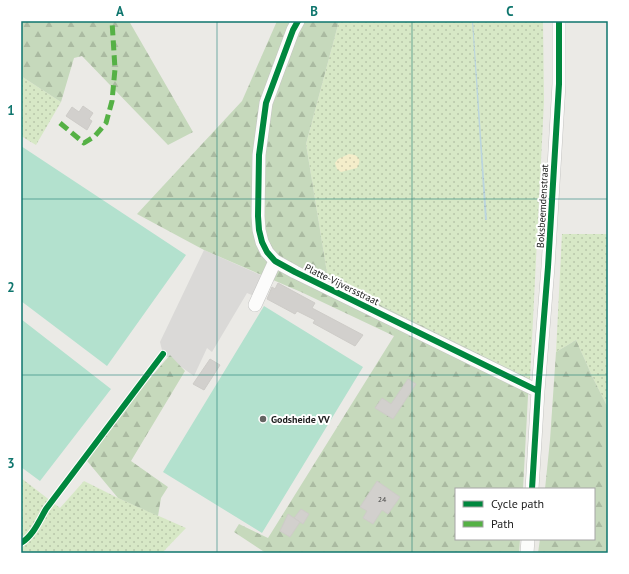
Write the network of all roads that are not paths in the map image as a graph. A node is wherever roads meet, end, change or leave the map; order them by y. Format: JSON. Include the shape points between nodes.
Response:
{"nodes":[{"id":1,"x":298,"y":21,"type":"edge"},
{"id":2,"x":559,"y":21,"type":"edge"},
{"id":3,"x":275,"y":261,"type":"junction"},
{"id":4,"x":255,"y":305,"type":"dead end"},
{"id":5,"x":538,"y":391,"type":"junction"},
{"id":6,"x":532,"y":488,"type":"edge"},
{"id":7,"x":528,"y":540,"type":"edge"},
{"id":8,"x":527,"y":553,"type":"edge"}],
"edges":[{"from":1,"to":3,"type":"street","name":"Platte-Vijversstraat","via":[[266,103],[259,155],[259,230],[267,252]]},
{"from":2,"to":5,"type":"street","name":"Boksbeemdenstraat","via":[[559,84]]},
{"from":3,"to":4,"type":"street"},
{"from":3,"to":5,"type":"street","name":"Platte-Vijversstraat"},
{"from":5,"to":6,"type":"street"},
{"from":7,"to":8,"type":"street"}]}
